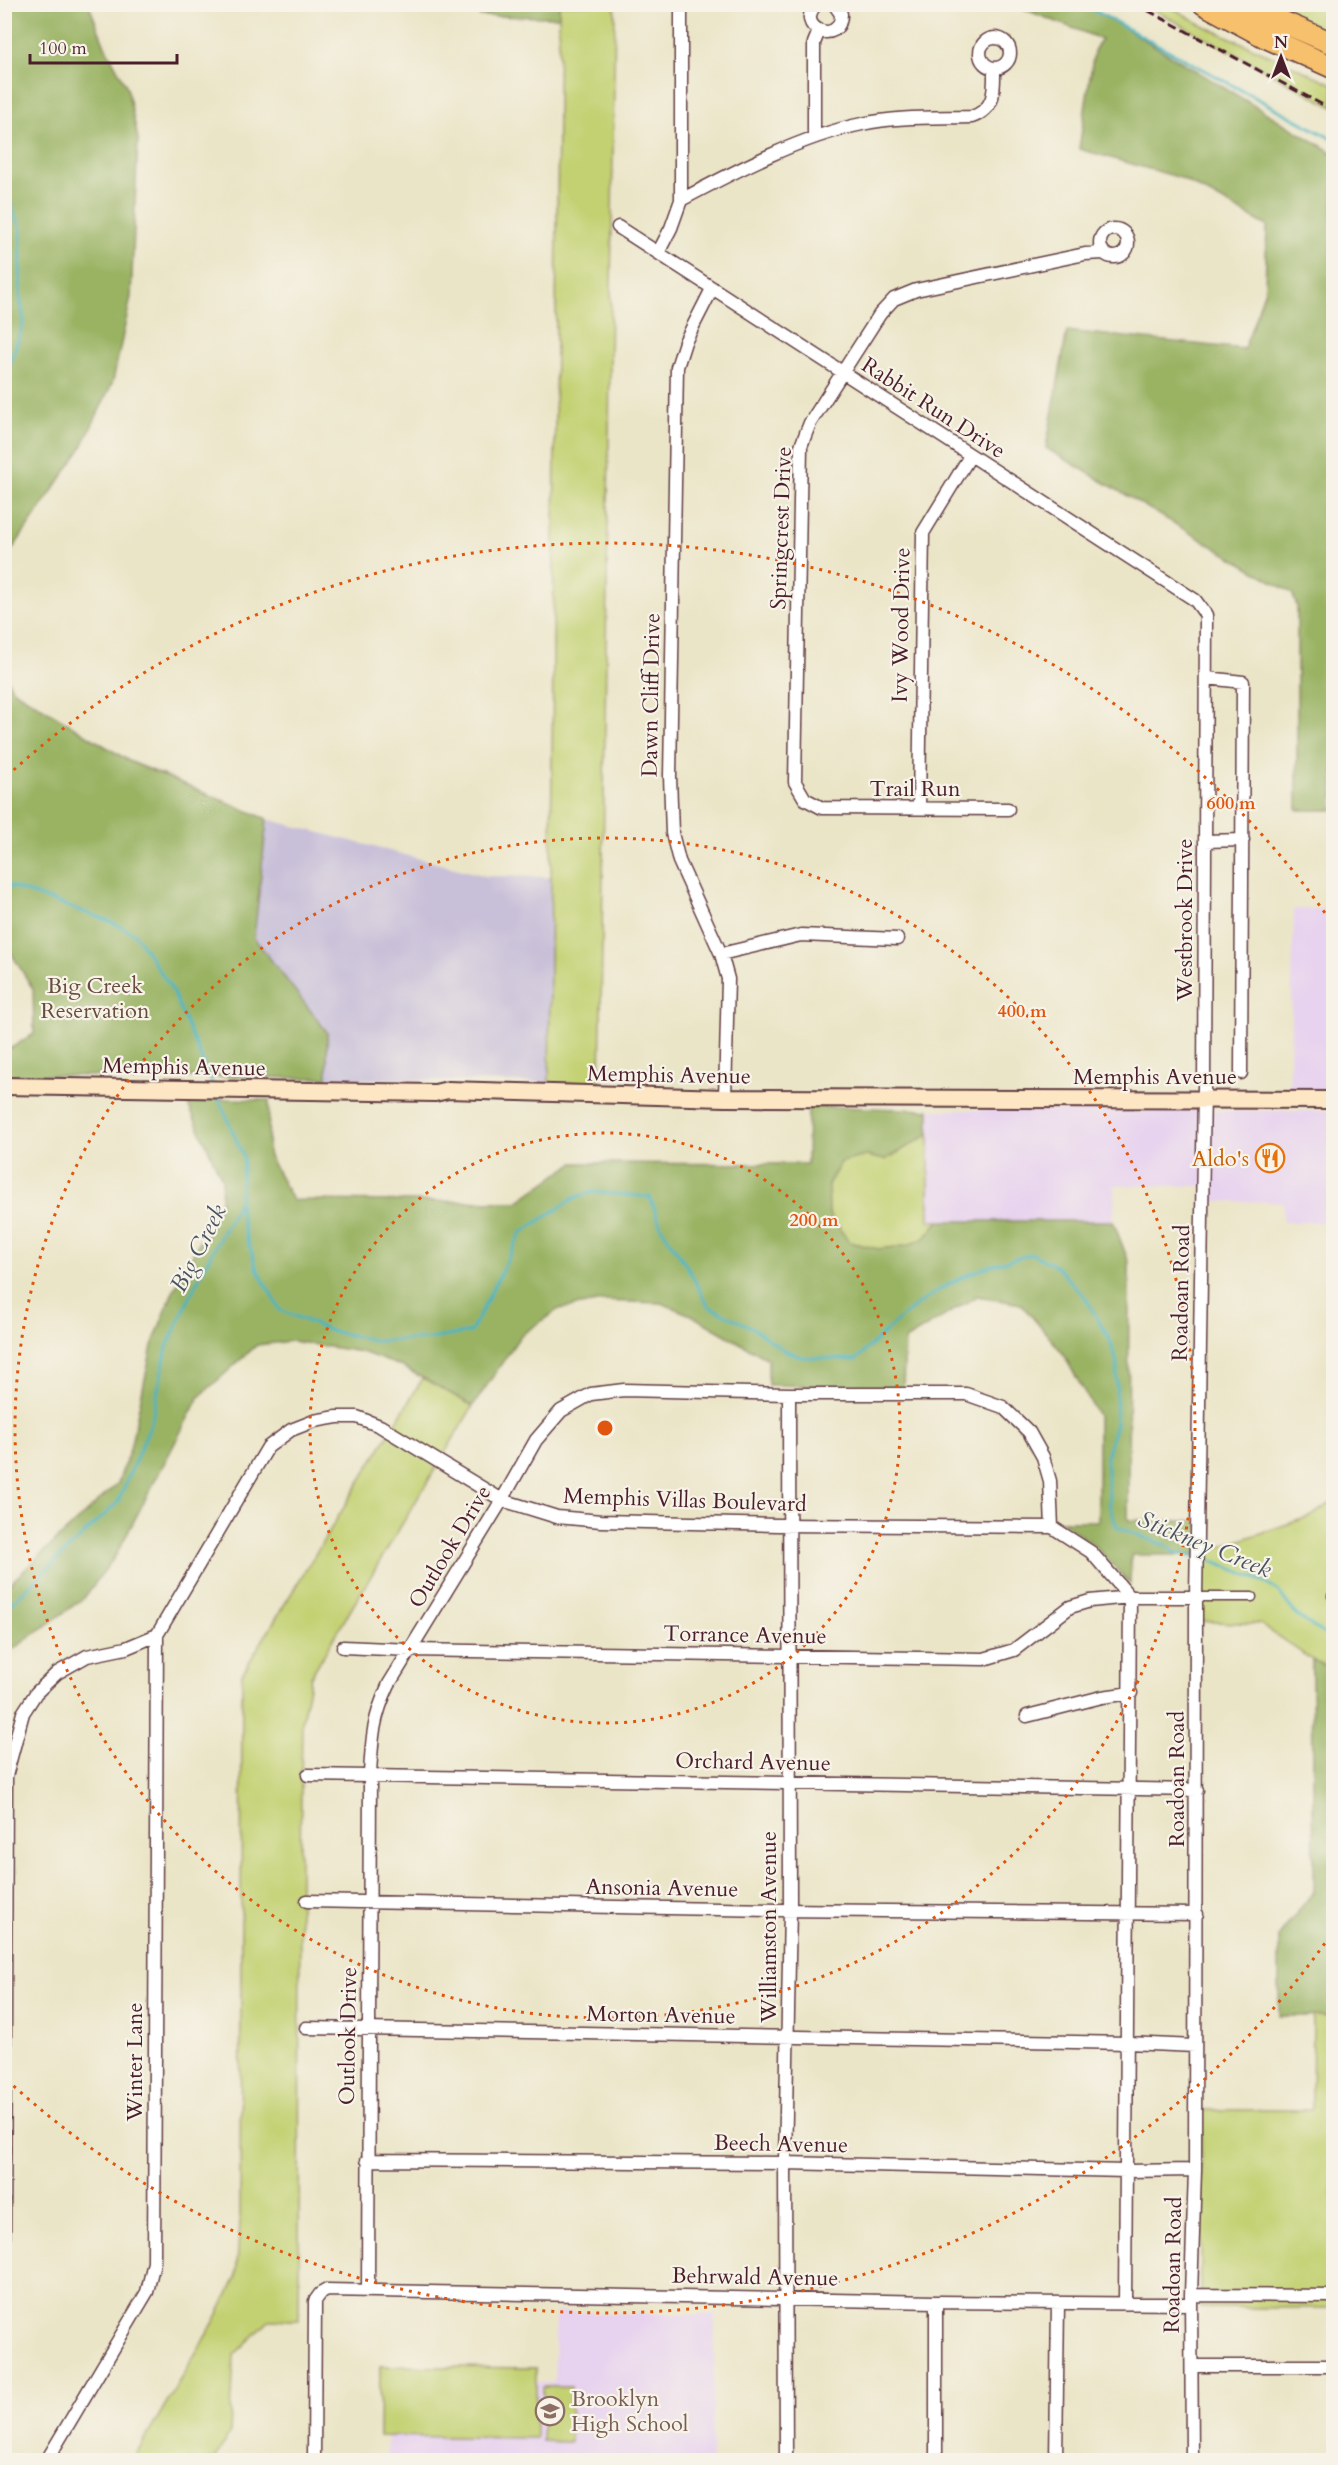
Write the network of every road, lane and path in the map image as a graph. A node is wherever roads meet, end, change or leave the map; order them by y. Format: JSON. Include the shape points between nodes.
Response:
{"nodes":[{"id":1,"x":681,"y":4,"type":"edge"},
{"id":2,"x":817,"y":4,"type":"edge"},
{"id":3,"x":834,"y":4,"type":"edge"},
{"id":4,"x":1204,"y":4,"type":"edge"},
{"id":5,"x":1241,"y":4,"type":"edge"},
{"id":6,"x":819,"y":31,"type":"junction"},
{"id":7,"x":1334,"y":44,"type":"edge"},
{"id":8,"x":994,"y":68,"type":"dead end"},
{"id":9,"x":1334,"y":68,"type":"edge"},
{"id":10,"x":814,"y":137,"type":"junction"},
{"id":11,"x":681,"y":200,"type":"junction"},
{"id":12,"x":618,"y":227,"type":"dead end"},
{"id":13,"x":658,"y":253,"type":"junction"},
{"id":14,"x":1104,"y":253,"type":"dead end"},
{"id":15,"x":712,"y":289,"type":"junction"},
{"id":16,"x":844,"y":373,"type":"junction"},
{"id":17,"x":970,"y":456,"type":"junction"},
{"id":18,"x":1208,"y":634,"type":"joint"},
{"id":19,"x":1207,"y":678,"type":"junction"},
{"id":20,"x":822,"y":808,"type":"joint"},
{"id":21,"x":919,"y":808,"type":"junction"},
{"id":22,"x":1008,"y":809,"type":"dead end"},
{"id":23,"x":1243,"y":840,"type":"junction"},
{"id":24,"x":1205,"y":841,"type":"junction"},
{"id":25,"x":897,"y":939,"type":"dead end"},
{"id":26,"x":721,"y":954,"type":"junction"},
{"id":27,"x":1241,"y":1073,"type":"dead end"},
{"id":28,"x":4,"y":1086,"type":"edge"},
{"id":29,"x":725,"y":1098,"type":"junction"},
{"id":30,"x":1204,"y":1098,"type":"junction"},
{"id":31,"x":1334,"y":1100,"type":"edge"},
{"id":32,"x":789,"y":1394,"type":"junction"},
{"id":33,"x":502,"y":1500,"type":"junction"},
{"id":34,"x":789,"y":1525,"type":"junction"},
{"id":35,"x":1052,"y":1527,"type":"junction"},
{"id":36,"x":1130,"y":1597,"type":"junction"},
{"id":37,"x":1196,"y":1597,"type":"junction"},
{"id":38,"x":1252,"y":1597,"type":"dead end"},
{"id":39,"x":157,"y":1635,"type":"junction"},
{"id":40,"x":343,"y":1647,"type":"dead end"},
{"id":41,"x":411,"y":1650,"type":"junction"},
{"id":42,"x":789,"y":1656,"type":"junction"},
{"id":43,"x":1131,"y":1693,"type":"junction"},
{"id":44,"x":1027,"y":1716,"type":"dead end"},
{"id":45,"x":370,"y":1774,"type":"junction"},
{"id":46,"x":308,"y":1775,"type":"dead end"},
{"id":47,"x":789,"y":1783,"type":"junction"},
{"id":48,"x":1130,"y":1790,"type":"junction"},
{"id":49,"x":1197,"y":1790,"type":"junction"},
{"id":50,"x":307,"y":1901,"type":"dead end"},
{"id":51,"x":370,"y":1903,"type":"junction"},
{"id":52,"x":5,"y":1906,"type":"edge"},
{"id":53,"x":790,"y":1910,"type":"junction"},
{"id":54,"x":1128,"y":1914,"type":"junction"},
{"id":55,"x":1197,"y":1914,"type":"junction"},
{"id":56,"x":306,"y":2028,"type":"dead end"},
{"id":57,"x":368,"y":2031,"type":"junction"},
{"id":58,"x":788,"y":2037,"type":"junction"},
{"id":59,"x":1128,"y":2043,"type":"junction"},
{"id":60,"x":1195,"y":2046,"type":"junction"},
{"id":61,"x":367,"y":2160,"type":"junction"},
{"id":62,"x":785,"y":2163,"type":"junction"},
{"id":63,"x":1195,"y":2170,"type":"junction"},
{"id":64,"x":1126,"y":2171,"type":"junction"},
{"id":65,"x":4,"y":2248,"type":"edge"},
{"id":66,"x":368,"y":2290,"type":"junction"},
{"id":67,"x":1334,"y":2296,"type":"edge"},
{"id":68,"x":785,"y":2298,"type":"junction"},
{"id":69,"x":1191,"y":2299,"type":"junction"},
{"id":70,"x":936,"y":2302,"type":"junction"},
{"id":71,"x":1058,"y":2303,"type":"junction"},
{"id":72,"x":1125,"y":2303,"type":"junction"},
{"id":73,"x":1192,"y":2366,"type":"junction"},
{"id":74,"x":1334,"y":2366,"type":"edge"},
{"id":75,"x":47,"y":2460,"type":"edge"},
{"id":76,"x":314,"y":2460,"type":"edge"},
{"id":77,"x":786,"y":2460,"type":"edge"},
{"id":78,"x":936,"y":2460,"type":"edge"},
{"id":79,"x":1056,"y":2460,"type":"edge"},
{"id":80,"x":1192,"y":2460,"type":"edge"}],
"edges":[{"from":1,"to":11,"type":"street"},
{"from":2,"to":6,"type":"street","via":[[810,19]]},
{"from":3,"to":6,"type":"street","via":[[841,14],[840,24],[828,32]]},
{"from":4,"to":9,"type":"highway"},
{"from":5,"to":7,"type":"highway"},
{"from":6,"to":10,"type":"street","via":[[814,43]]},
{"from":8,"to":10,"type":"street","via":[[993,96],[982,114],[885,120]]},
{"from":10,"to":11,"type":"street"},
{"from":11,"to":13,"type":"street"},
{"from":12,"to":13,"type":"street","name":"Rabbit Run Drive"},
{"from":13,"to":15,"type":"street","name":"Rabbit Run Drive"},
{"from":14,"to":16,"type":"street","name":"Springcrest Drive","via":[[904,294],[880,314]]},
{"from":15,"to":16,"type":"street","name":"Rabbit Run Drive"},
{"from":15,"to":26,"type":"street","name":"Dawn Cliff Drive","via":[[677,367],[670,776],[672,833],[679,861]]},
{"from":16,"to":17,"type":"street","name":"Rabbit Run Drive"},
{"from":16,"to":20,"type":"street","name":"Springcrest Drive","via":[[810,423],[801,446],[799,467],[795,782],[805,799]]},
{"from":17,"to":18,"type":"street","name":"Rabbit Run Drive","via":[[1195,600],[1206,615]]},
{"from":17,"to":21,"type":"street","name":"Ivy Wood Drive","via":[[923,533]]},
{"from":18,"to":19,"type":"street","name":"Westbrook Drive"},
{"from":19,"to":23,"type":"street","via":[[1243,682]]},
{"from":19,"to":24,"type":"street","name":"Westbrook Drive"},
{"from":20,"to":21,"type":"street","name":"Trail Run"},
{"from":21,"to":22,"type":"street","name":"Trail Run"},
{"from":23,"to":24,"type":"street"},
{"from":23,"to":27,"type":"street"},
{"from":24,"to":30,"type":"street","name":"Westbrook Drive"},
{"from":25,"to":26,"type":"street","via":[[801,935]]},
{"from":26,"to":29,"type":"street","name":"Dawn Cliff Drive","via":[[729,979]]},
{"from":28,"to":29,"type":"main road","name":"Memphis Avenue","via":[[435,1093],[448,1090]]},
{"from":29,"to":30,"type":"main road","name":"Memphis Avenue"},
{"from":30,"to":31,"type":"main road","name":"Memphis Avenue"},
{"from":30,"to":37,"type":"street","name":"Roadoan Road"},
{"from":32,"to":33,"type":"street","name":"Outlook Drive","via":[[624,1390],[591,1394],[561,1411],[536,1440]]},
{"from":32,"to":34,"type":"street","name":"Williamston Avenue"},
{"from":32,"to":35,"type":"street","name":"Outlook Drive","via":[[966,1394],[1003,1407],[1029,1432],[1043,1457],[1050,1481]]},
{"from":33,"to":34,"type":"street","name":"Memphis Villas Boulevard","via":[[557,1517],[590,1520]]},
{"from":33,"to":39,"type":"street","name":"Memphis Villas Boulevard","via":[[380,1426],[357,1417],[314,1421],[291,1430],[268,1447]]},
{"from":33,"to":41,"type":"street","name":"Outlook Drive"},
{"from":34,"to":35,"type":"street","name":"Memphis Villas Boulevard"},
{"from":34,"to":42,"type":"street","name":"Williamston Avenue"},
{"from":35,"to":36,"type":"street","via":[[1091,1552]]},
{"from":36,"to":37,"type":"street"},
{"from":36,"to":42,"type":"street","name":"Torrance Avenue","via":[[1070,1607],[1014,1650],[984,1659]]},
{"from":36,"to":43,"type":"street"},
{"from":37,"to":38,"type":"street"},
{"from":37,"to":49,"type":"street","name":"Roadoan Road"},
{"from":39,"to":52,"type":"street","via":[[126,1648],[87,1656],[57,1673],[36,1693],[23,1713],[6,1776]]},
{"from":39,"to":75,"type":"street","name":"Winter Lane","via":[[154,2262],[147,2292]]},
{"from":40,"to":41,"type":"street","name":"Torrance Avenue"},
{"from":41,"to":42,"type":"street","name":"Torrance Avenue"},
{"from":41,"to":45,"type":"street","name":"Outlook Drive","via":[[377,1710]]},
{"from":42,"to":47,"type":"street","name":"Williamston Avenue"},
{"from":43,"to":44,"type":"street"},
{"from":43,"to":48,"type":"street"},
{"from":45,"to":46,"type":"street","name":"Orchard Avenue"},
{"from":45,"to":47,"type":"street","name":"Orchard Avenue"},
{"from":45,"to":51,"type":"street","name":"Outlook Drive"},
{"from":47,"to":48,"type":"street","name":"Orchard Avenue"},
{"from":47,"to":53,"type":"street","name":"Williamston Avenue"},
{"from":48,"to":49,"type":"street","name":"Orchard Avenue"},
{"from":48,"to":54,"type":"street"},
{"from":49,"to":55,"type":"street","name":"Roadoan Road"},
{"from":50,"to":51,"type":"street","name":"Ansonia Avenue"},
{"from":51,"to":53,"type":"street","name":"Ansonia Avenue"},
{"from":51,"to":57,"type":"street","name":"Outlook Drive"},
{"from":52,"to":65,"type":"street"},
{"from":53,"to":54,"type":"street","name":"Ansonia Avenue"},
{"from":53,"to":58,"type":"street","name":"Williamston Avenue"},
{"from":54,"to":55,"type":"street","name":"Ansonia Avenue"},
{"from":54,"to":59,"type":"street"},
{"from":55,"to":60,"type":"street","name":"Roadoan Road"},
{"from":56,"to":57,"type":"street","name":"Morton Avenue"},
{"from":57,"to":58,"type":"street","name":"Morton Avenue"},
{"from":57,"to":61,"type":"street","name":"Outlook Drive"},
{"from":58,"to":59,"type":"street","name":"Morton Avenue"},
{"from":58,"to":62,"type":"street","name":"Williamston Avenue"},
{"from":59,"to":60,"type":"street","name":"Morton Avenue"},
{"from":59,"to":64,"type":"street"},
{"from":60,"to":63,"type":"street","name":"Roadoan Road"},
{"from":61,"to":62,"type":"street","name":"Beech Avenue"},
{"from":61,"to":66,"type":"street","name":"Outlook Drive"},
{"from":62,"to":64,"type":"street","name":"Beech Avenue"},
{"from":62,"to":68,"type":"street","name":"Williamston Avenue"},
{"from":63,"to":64,"type":"street","name":"Beech Avenue"},
{"from":63,"to":69,"type":"street","name":"Roadoan Road"},
{"from":64,"to":72,"type":"street"},
{"from":66,"to":68,"type":"street","name":"Behrwald Avenue"},
{"from":66,"to":76,"type":"street","name":"Behrwald Avenue","via":[[327,2290],[315,2301]]},
{"from":67,"to":69,"type":"street","name":"Behrwald Avenue"},
{"from":68,"to":70,"type":"street","name":"Behrwald Avenue"},
{"from":68,"to":77,"type":"street","name":"Williamston Avenue"},
{"from":69,"to":72,"type":"street","name":"Behrwald Avenue"},
{"from":69,"to":73,"type":"street","name":"Roadoan Road"},
{"from":70,"to":71,"type":"street","name":"Behrwald Avenue"},
{"from":70,"to":78,"type":"street"},
{"from":71,"to":72,"type":"street","name":"Behrwald Avenue"},
{"from":71,"to":79,"type":"street"},
{"from":73,"to":74,"type":"street"},
{"from":73,"to":80,"type":"street","name":"Roadoan Road"}]}
